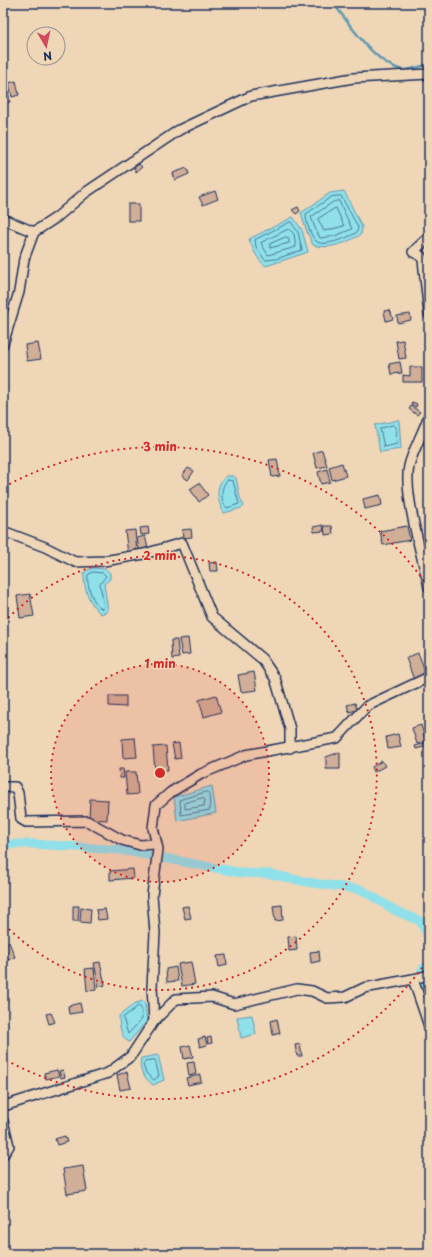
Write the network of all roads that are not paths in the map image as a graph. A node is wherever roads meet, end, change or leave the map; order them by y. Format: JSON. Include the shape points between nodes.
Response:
{"nodes":[{"id":1,"x":429,"y":74,"type":"edge"},
{"id":2,"x":3,"y":219,"type":"edge"},
{"id":3,"x":34,"y":232,"type":"junction"},
{"id":4,"x":429,"y":236,"type":"edge"},
{"id":5,"x":429,"y":314,"type":"edge"},
{"id":6,"x":3,"y":344,"type":"edge"},
{"id":7,"x":429,"y":415,"type":"edge"},
{"id":8,"x":3,"y":531,"type":"edge"},
{"id":9,"x":429,"y":587,"type":"edge"},
{"id":10,"x":429,"y":677,"type":"edge"},
{"id":11,"x":290,"y":748,"type":"junction"},
{"id":12,"x":3,"y":787,"type":"edge"},
{"id":13,"x":155,"y":844,"type":"junction"},
{"id":14,"x":429,"y":975,"type":"edge"},
{"id":15,"x":413,"y":979,"type":"junction"},
{"id":16,"x":154,"y":1021,"type":"junction"},
{"id":17,"x":429,"y":1026,"type":"edge"},
{"id":18,"x":3,"y":1108,"type":"edge"},
{"id":19,"x":3,"y":1121,"type":"edge"},
{"id":20,"x":3,"y":1155,"type":"edge"}],
"edges":[{"from":1,"to":3,"type":"street","via":[[353,78],[251,96],[179,130]]},
{"from":2,"to":3,"type":"street"},
{"from":3,"to":6,"type":"street","via":[[24,259],[19,292]]},
{"from":4,"to":5,"type":"street","via":[[413,252],[424,260]]},
{"from":7,"to":9,"type":"street","via":[[409,467],[414,516]]},
{"from":8,"to":11,"type":"street","via":[[75,562],[104,561],[182,544],[212,617],[262,659],[275,678],[290,729]]},
{"from":10,"to":11,"type":"street","via":[[367,706],[337,738]]},
{"from":11,"to":13,"type":"street","via":[[246,755],[201,774],[171,792],[156,805],[153,828]]},
{"from":12,"to":13,"type":"street","via":[[15,787],[21,819],[26,822],[87,821],[122,840],[140,845]]},
{"from":13,"to":16,"type":"street","via":[[158,849],[152,895],[155,933],[152,988]]},
{"from":14,"to":15,"type":"street"},
{"from":15,"to":16,"type":"street","via":[[364,988],[345,997],[328,998],[312,991],[297,989],[234,1004],[212,997],[176,999]]},
{"from":15,"to":17,"type":"street"},
{"from":16,"to":18,"type":"street","via":[[131,1056],[108,1073],[38,1094]]},
{"from":19,"to":20,"type":"street","via":[[9,1146]]}]}
